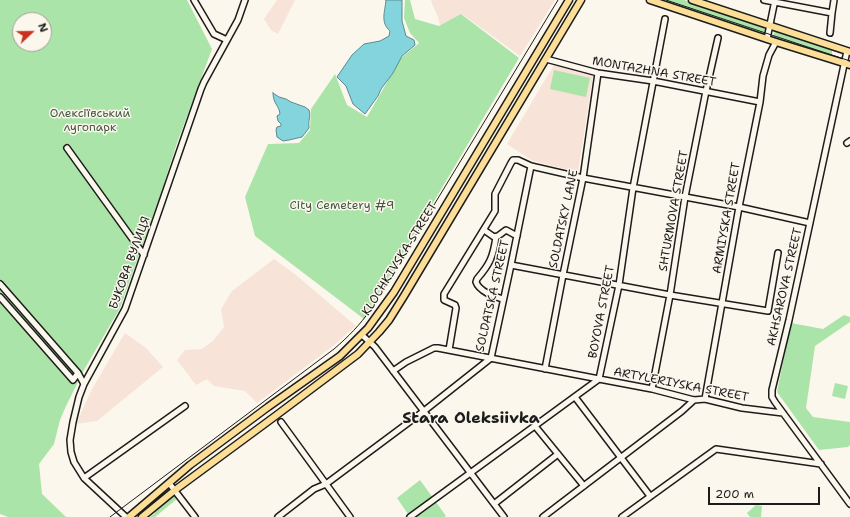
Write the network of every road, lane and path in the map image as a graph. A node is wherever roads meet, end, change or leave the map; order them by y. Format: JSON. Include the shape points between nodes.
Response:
{"nodes":[{"id":1,"x":194,"y":0,"type":"edge"},
{"id":2,"x":245,"y":0,"type":"edge"},
{"id":3,"x":569,"y":0,"type":"edge"},
{"id":4,"x":581,"y":0,"type":"edge"},
{"id":5,"x":650,"y":0,"type":"edge"},
{"id":6,"x":692,"y":0,"type":"edge"},
{"id":7,"x":764,"y":0,"type":"edge"},
{"id":8,"x":834,"y":0,"type":"edge"},
{"id":9,"x":775,"y":1,"type":"edge"},
{"id":10,"x":832,"y":13,"type":"junction"},
{"id":11,"x":665,"y":19,"type":"dead end"},
{"id":12,"x":770,"y":26,"type":"junction"},
{"id":13,"x":830,"y":33,"type":"dead end"},
{"id":14,"x":718,"y":38,"type":"dead end"},
{"id":15,"x":766,"y":38,"type":"junction"},
{"id":16,"x":227,"y":40,"type":"junction"},
{"id":17,"x":776,"y":42,"type":"junction"},
{"id":18,"x":848,"y":52,"type":"edge"},
{"id":19,"x":546,"y":59,"type":"junction"},
{"id":20,"x":847,"y":65,"type":"edge"},
{"id":21,"x":598,"y":73,"type":"junction"},
{"id":22,"x":653,"y":81,"type":"junction"},
{"id":23,"x":706,"y":91,"type":"junction"},
{"id":24,"x":760,"y":102,"type":"junction"},
{"id":25,"x":67,"y":148,"type":"dead end"},
{"id":26,"x":531,"y":166,"type":"junction"},
{"id":27,"x":583,"y":178,"type":"junction"},
{"id":28,"x":633,"y":188,"type":"junction"},
{"id":29,"x":685,"y":197,"type":"junction"},
{"id":30,"x":739,"y":207,"type":"junction"},
{"id":31,"x":810,"y":223,"type":"junction"},
{"id":32,"x":484,"y":230,"type":"junction"},
{"id":33,"x":517,"y":236,"type":"junction"},
{"id":34,"x":496,"y":237,"type":"junction"},
{"id":35,"x":778,"y":253,"type":"dead end"},
{"id":36,"x":144,"y":255,"type":"junction"},
{"id":37,"x":511,"y":265,"type":"junction"},
{"id":38,"x":563,"y":275,"type":"junction"},
{"id":39,"x":0,"y":284,"type":"edge"},
{"id":40,"x":619,"y":285,"type":"junction"},
{"id":41,"x":670,"y":295,"type":"junction"},
{"id":42,"x":0,"y":297,"type":"edge"},
{"id":43,"x":503,"y":299,"type":"junction"},
{"id":44,"x":722,"y":304,"type":"junction"},
{"id":45,"x":362,"y":336,"type":"junction"},
{"id":46,"x":370,"y":342,"type":"junction"},
{"id":47,"x":449,"y":350,"type":"junction"},
{"id":48,"x":491,"y":358,"type":"junction"},
{"id":49,"x":546,"y":369,"type":"junction"},
{"id":50,"x":393,"y":371,"type":"junction"},
{"id":51,"x":78,"y":373,"type":"junction"},
{"id":52,"x":599,"y":379,"type":"junction"},
{"id":53,"x":84,"y":384,"type":"junction"},
{"id":54,"x":652,"y":389,"type":"junction"},
{"id":55,"x":575,"y":397,"type":"junction"},
{"id":56,"x":705,"y":399,"type":"junction"},
{"id":57,"x":694,"y":400,"type":"junction"},
{"id":58,"x":185,"y":406,"type":"dead end"},
{"id":59,"x":424,"y":411,"type":"junction"},
{"id":60,"x":783,"y":413,"type":"junction"},
{"id":61,"x":281,"y":422,"type":"dead end"},
{"id":62,"x":535,"y":426,"type":"junction"},
{"id":63,"x":558,"y":454,"type":"junction"},
{"id":64,"x":621,"y":458,"type":"junction"},
{"id":65,"x":821,"y":464,"type":"junction"},
{"id":66,"x":470,"y":473,"type":"junction"},
{"id":67,"x":84,"y":478,"type":"junction"},
{"id":68,"x":169,"y":483,"type":"junction"},
{"id":69,"x":326,"y":484,"type":"junction"},
{"id":70,"x":584,"y":486,"type":"junction"},
{"id":71,"x":175,"y":490,"type":"junction"},
{"id":72,"x":650,"y":496,"type":"junction"},
{"id":73,"x":494,"y":504,"type":"junction"},
{"id":74,"x":850,"y":504,"type":"edge"},
{"id":75,"x":127,"y":517,"type":"edge"},
{"id":76,"x":142,"y":517,"type":"edge"},
{"id":77,"x":195,"y":517,"type":"edge"},
{"id":78,"x":278,"y":517,"type":"edge"},
{"id":79,"x":350,"y":517,"type":"edge"},
{"id":80,"x":410,"y":517,"type":"edge"},
{"id":81,"x":504,"y":517,"type":"edge"},
{"id":82,"x":543,"y":517,"type":"edge"},
{"id":83,"x":622,"y":517,"type":"edge"}],
"edges":[{"from":1,"to":16,"type":"street","via":[[214,34]]},
{"from":2,"to":16,"type":"street","name":"БУКОВА ВУЛИЦЯ"},
{"from":3,"to":45,"type":"main road","name":"KLOCHKIVSKA STREET","via":[[394,292]]},
{"from":4,"to":19,"type":"main road","name":"KLOCHKIVSKA STREET"},
{"from":5,"to":15,"type":"main road"},
{"from":6,"to":12,"type":"main road"},
{"from":7,"to":9,"type":"street"},
{"from":8,"to":10,"type":"street"},
{"from":9,"to":10,"type":"street"},
{"from":9,"to":12,"type":"street"},
{"from":10,"to":13,"type":"street"},
{"from":11,"to":22,"type":"street","name":"BOYOVA STREET"},
{"from":12,"to":15,"type":"street"},
{"from":12,"to":18,"type":"main road"},
{"from":14,"to":23,"type":"street","name":"SHTURMOVA STREET"},
{"from":15,"to":17,"type":"main road"},
{"from":16,"to":36,"type":"street","name":"БУКОВА ВУЛИЦЯ","via":[[201,89]]},
{"from":17,"to":20,"type":"main road"},
{"from":17,"to":24,"type":"street","name":"ARMIYSKA STREET","via":[[770,50]]},
{"from":18,"to":20,"type":"street","name":"AKHSAROVA STREET"},
{"from":19,"to":21,"type":"street","name":"MONTAZHNA STREET"},
{"from":19,"to":46,"type":"main road","name":"KLOCHKIVSKA STREET","via":[[404,296],[389,320]]},
{"from":20,"to":31,"type":"street","name":"AKHSAROVA STREET"},
{"from":21,"to":22,"type":"street","name":"MONTAZHNA STREET"},
{"from":21,"to":27,"type":"street","name":"SOLDATSKY LANE"},
{"from":22,"to":23,"type":"street","name":"MONTAZHNA STREET"},
{"from":22,"to":28,"type":"street","name":"BOYOVA STREET"},
{"from":23,"to":24,"type":"street","name":"MONTAZHNA STREET"},
{"from":23,"to":29,"type":"street","name":"SHTURMOVA STREET"},
{"from":24,"to":30,"type":"street","name":"ARMIYSKA STREET"},
{"from":25,"to":36,"type":"street"},
{"from":26,"to":27,"type":"street"},
{"from":26,"to":32,"type":"street","via":[[518,160],[511,162],[495,194],[495,211]]},
{"from":26,"to":33,"type":"street","name":"SOLDATSKA STREET"},
{"from":27,"to":28,"type":"street"},
{"from":27,"to":38,"type":"street","name":"SOLDATSKY LANE"},
{"from":28,"to":29,"type":"street"},
{"from":28,"to":40,"type":"street","name":"BOYOVA STREET"},
{"from":29,"to":30,"type":"street"},
{"from":29,"to":41,"type":"street","name":"SHTURMOVA STREET"},
{"from":30,"to":31,"type":"street"},
{"from":30,"to":44,"type":"street","name":"ARMIYSKA STREET"},
{"from":31,"to":60,"type":"street","name":"AKHSAROVA STREET","via":[[772,390],[772,397]]},
{"from":32,"to":34,"type":"street"},
{"from":32,"to":47,"type":"street","via":[[444,294],[444,300],[456,308]]},
{"from":33,"to":34,"type":"street","via":[[506,230]]},
{"from":33,"to":37,"type":"street","name":"SOLDATSKA STREET"},
{"from":34,"to":43,"type":"street","via":[[491,260],[476,282],[492,296]]},
{"from":35,"to":44,"type":"street","via":[[768,311]]},
{"from":36,"to":53,"type":"street","name":"БУКОВА ВУЛИЦЯ","via":[[125,309]]},
{"from":37,"to":38,"type":"street"},
{"from":37,"to":43,"type":"street","name":"SOLDATSKA STREET"},
{"from":38,"to":40,"type":"street"},
{"from":38,"to":49,"type":"street","name":"SOLDATSKY LANE"},
{"from":39,"to":51,"type":"street"},
{"from":40,"to":41,"type":"street"},
{"from":40,"to":52,"type":"street","name":"BOYOVA STREET"},
{"from":41,"to":44,"type":"street"},
{"from":41,"to":54,"type":"street","name":"SHTURMOVA STREET"},
{"from":42,"to":51,"type":"street","via":[[73,380]]},
{"from":43,"to":48,"type":"street","name":"SOLDATSKA STREET"},
{"from":44,"to":56,"type":"street","name":"ARMIYSKA STREET"},
{"from":45,"to":46,"type":"street"},
{"from":45,"to":68,"type":"main road","name":"KLOCHKIVSKA STREET","via":[[340,356]]},
{"from":46,"to":50,"type":"street"},
{"from":46,"to":71,"type":"main road","name":"KLOCHKIVSKA STREET","via":[[345,364]]},
{"from":47,"to":48,"type":"street","name":"ARTYLERIYSKA STREET"},
{"from":47,"to":50,"type":"street","name":"ARTYLERIYSKA STREET","via":[[434,348]]},
{"from":48,"to":49,"type":"street","name":"ARTYLERIYSKA STREET"},
{"from":48,"to":59,"type":"street","name":"SOLDATSKA STREET"},
{"from":49,"to":52,"type":"street","name":"ARTYLERIYSKA STREET"},
{"from":50,"to":59,"type":"street"},
{"from":51,"to":53,"type":"street"},
{"from":52,"to":54,"type":"street","name":"ARTYLERIYSKA STREET"},
{"from":52,"to":55,"type":"street"},
{"from":53,"to":67,"type":"street","name":"БУКОВА ВУЛИЦЯ","via":[[72,422],[70,440],[74,462]]},
{"from":54,"to":57,"type":"street","name":"ARTYLERIYSKA STREET"},
{"from":55,"to":62,"type":"street"},
{"from":55,"to":64,"type":"street"},
{"from":56,"to":57,"type":"street","name":"ARTYLERIYSKA STREET"},
{"from":56,"to":60,"type":"street","name":"ARTYLERIYSKA STREET","via":[[742,408]]},
{"from":57,"to":64,"type":"street"},
{"from":58,"to":67,"type":"street"},
{"from":59,"to":66,"type":"street"},
{"from":59,"to":69,"type":"street","name":"SOLDATSKA STREET"},
{"from":60,"to":65,"type":"street","name":"AKHSAROVA STREET"},
{"from":61,"to":69,"type":"street"},
{"from":62,"to":63,"type":"street"},
{"from":62,"to":66,"type":"street"},
{"from":63,"to":70,"type":"street"},
{"from":63,"to":73,"type":"street"},
{"from":64,"to":70,"type":"street"},
{"from":64,"to":72,"type":"street"},
{"from":65,"to":72,"type":"street","via":[[716,449]]},
{"from":65,"to":74,"type":"street","name":"AKHSAROVA STREET"},
{"from":66,"to":73,"type":"street"},
{"from":66,"to":80,"type":"street"},
{"from":67,"to":75,"type":"street","name":"БУКОВА ВУЛИЦЯ"},
{"from":68,"to":71,"type":"street"},
{"from":68,"to":75,"type":"main road","name":"KLOCHKIVSKA STREET"},
{"from":69,"to":78,"type":"street","name":"SOLDATSKA STREET","via":[[314,489]]},
{"from":69,"to":79,"type":"street"},
{"from":70,"to":82,"type":"street"},
{"from":71,"to":76,"type":"main road","name":"KLOCHKIVSKA STREET"},
{"from":71,"to":77,"type":"street"},
{"from":72,"to":83,"type":"street"},
{"from":73,"to":81,"type":"street"}]}
